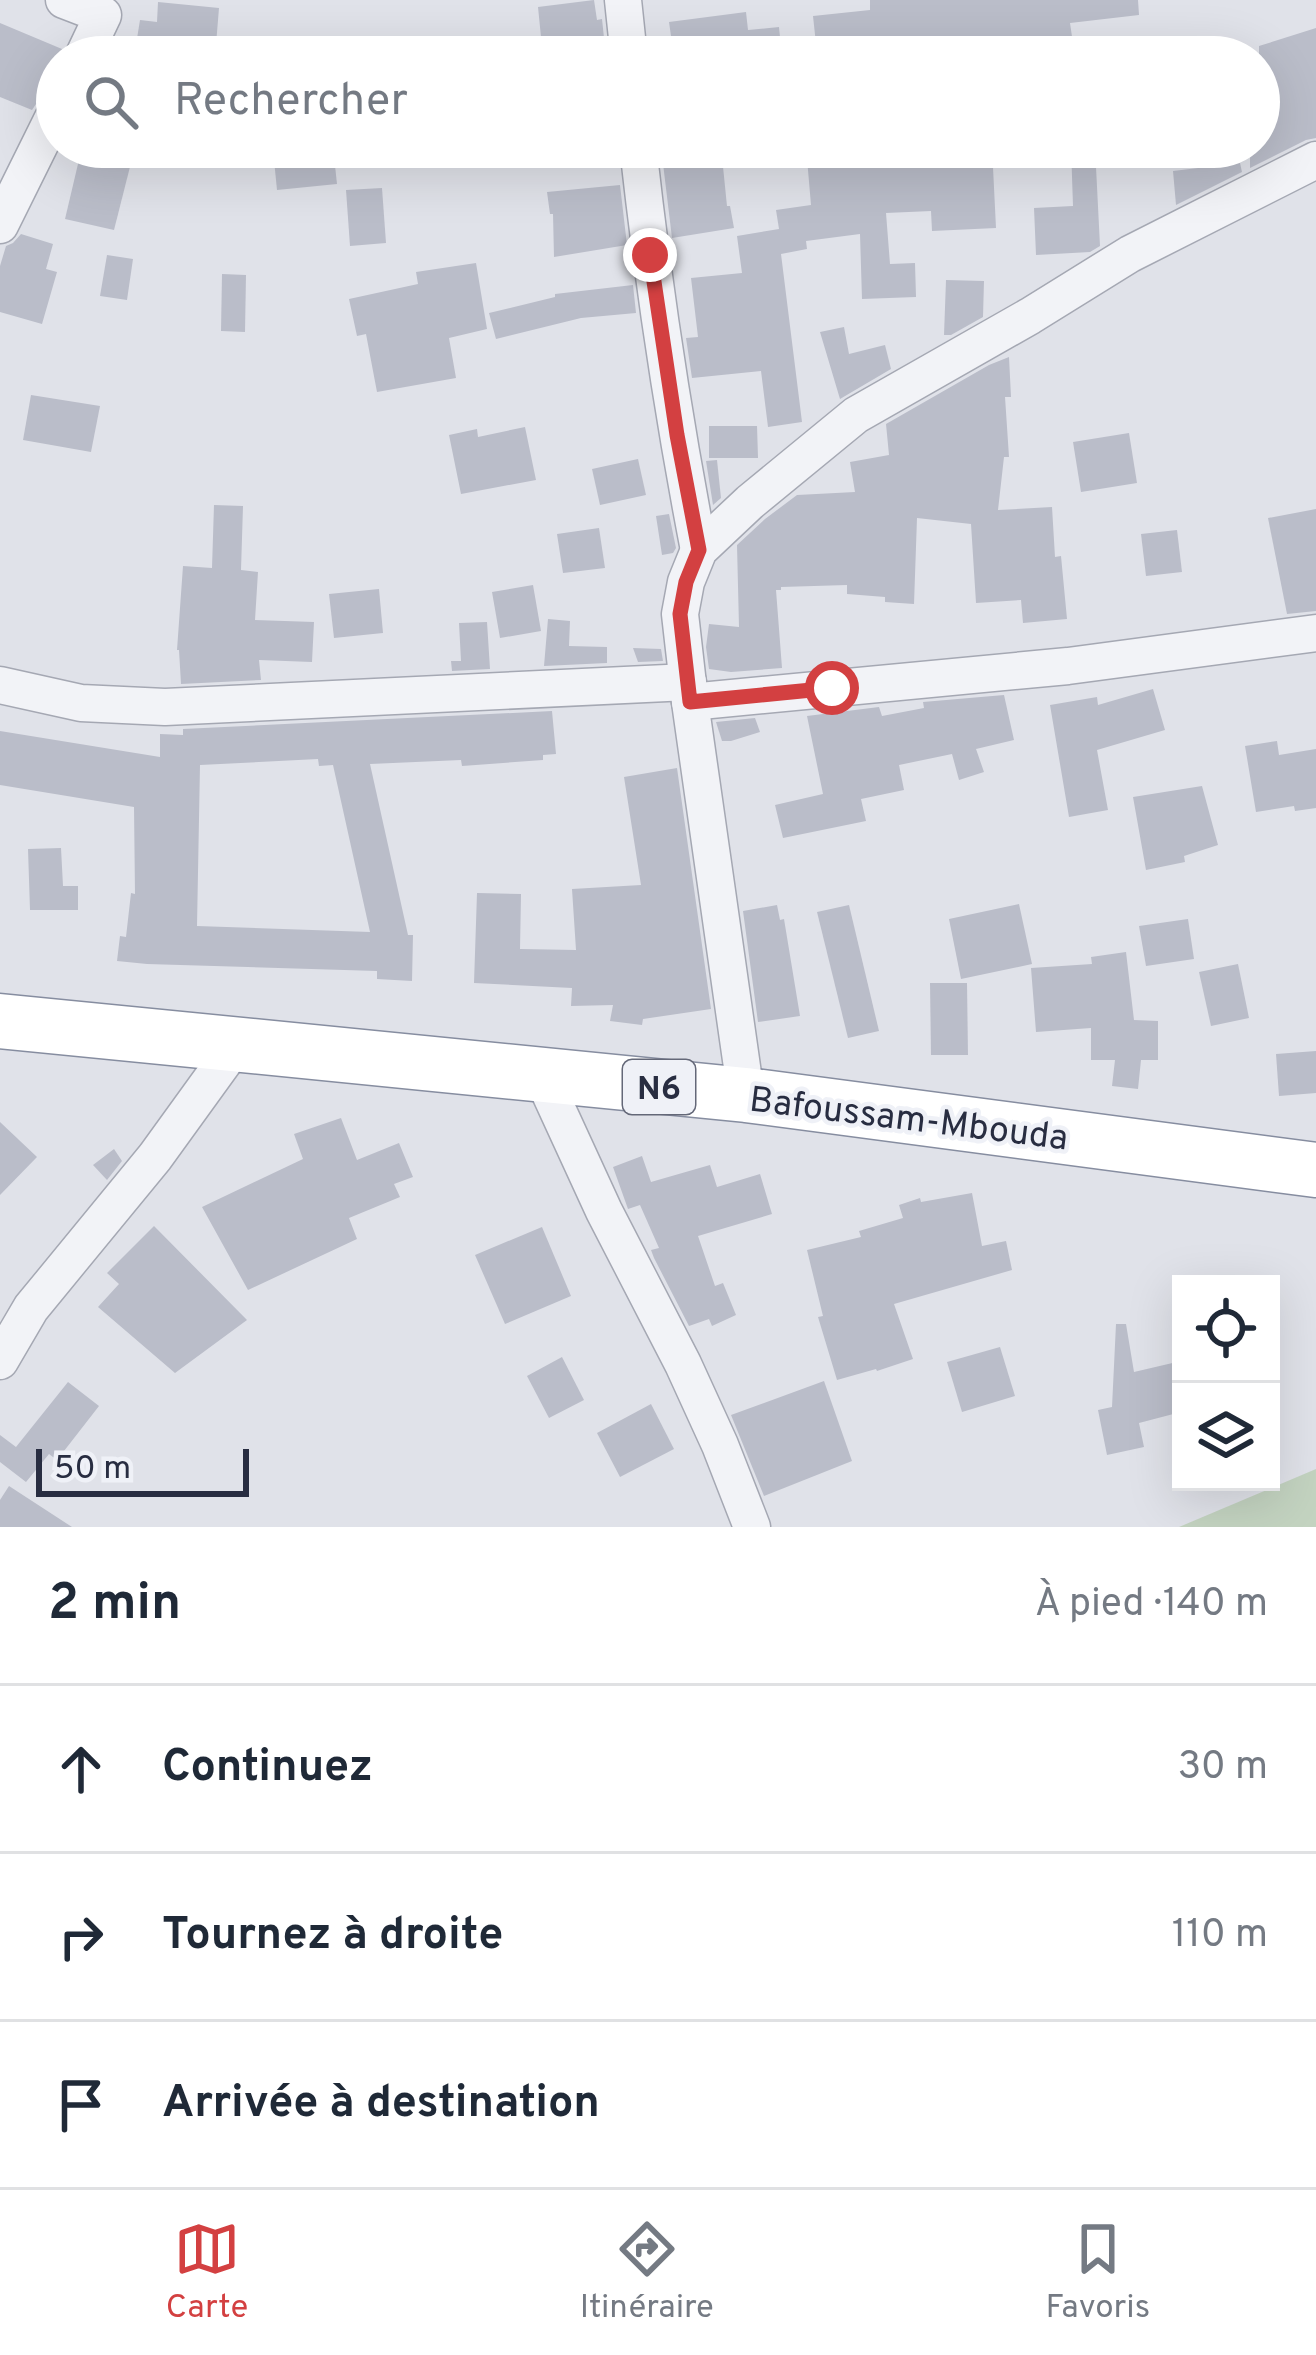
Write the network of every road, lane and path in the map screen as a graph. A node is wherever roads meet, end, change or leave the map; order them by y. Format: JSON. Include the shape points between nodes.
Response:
{"nodes":[{"id":1,"x":64,"y":0,"type":"edge"},
{"id":2,"x":623,"y":0,"type":"edge"},
{"id":3,"x":93,"y":36,"type":"edge"},
{"id":4,"x":627,"y":36,"type":"edge"},
{"id":5,"x":36,"y":152,"type":"edge"},
{"id":6,"x":1316,"y":160,"type":"edge"},
{"id":7,"x":640,"y":168,"type":"edge"},
{"id":8,"x":0,"y":225,"type":"edge"},
{"id":9,"x":699,"y":550,"type":"junction"},
{"id":10,"x":1316,"y":633,"type":"edge"},
{"id":11,"x":0,"y":685,"type":"edge"},
{"id":12,"x":689,"y":692,"type":"junction"},
{"id":13,"x":0,"y":1021,"type":"edge"},
{"id":14,"x":236,"y":1045,"type":"junction"},
{"id":15,"x":542,"y":1076,"type":"junction"},
{"id":16,"x":746,"y":1095,"type":"junction"},
{"id":17,"x":1316,"y":1170,"type":"edge"},
{"id":18,"x":0,"y":1361,"type":"edge"},
{"id":19,"x":752,"y":1527,"type":"edge"}],
"edges":[{"from":1,"to":3,"type":"street","via":[[103,15]]},
{"from":2,"to":4,"type":"street"},
{"from":5,"to":8,"type":"street"},
{"from":6,"to":9,"type":"street","via":[[1130,254],[856,415]]},
{"from":7,"to":9,"type":"street"},
{"from":9,"to":12,"type":"street","via":[[680,614]]},
{"from":10,"to":12,"type":"street","via":[[1068,666]]},
{"from":11,"to":12,"type":"street","via":[[81,703],[165,707]]},
{"from":12,"to":16,"type":"street"},
{"from":13,"to":14,"type":"highway","name":"Bafoussam-Mbouda","number":"N6"},
{"from":14,"to":15,"type":"highway","name":"Bafoussam-Mbouda","number":"N6"},
{"from":14,"to":18,"type":"street","via":[[31,1308]]},
{"from":15,"to":16,"type":"highway","name":"Bafoussam-Mbouda","number":"N6"},
{"from":15,"to":19,"type":"street","via":[[683,1364]]},
{"from":16,"to":17,"type":"highway","name":"Bafoussam-Mbouda","number":"N6"}]}
